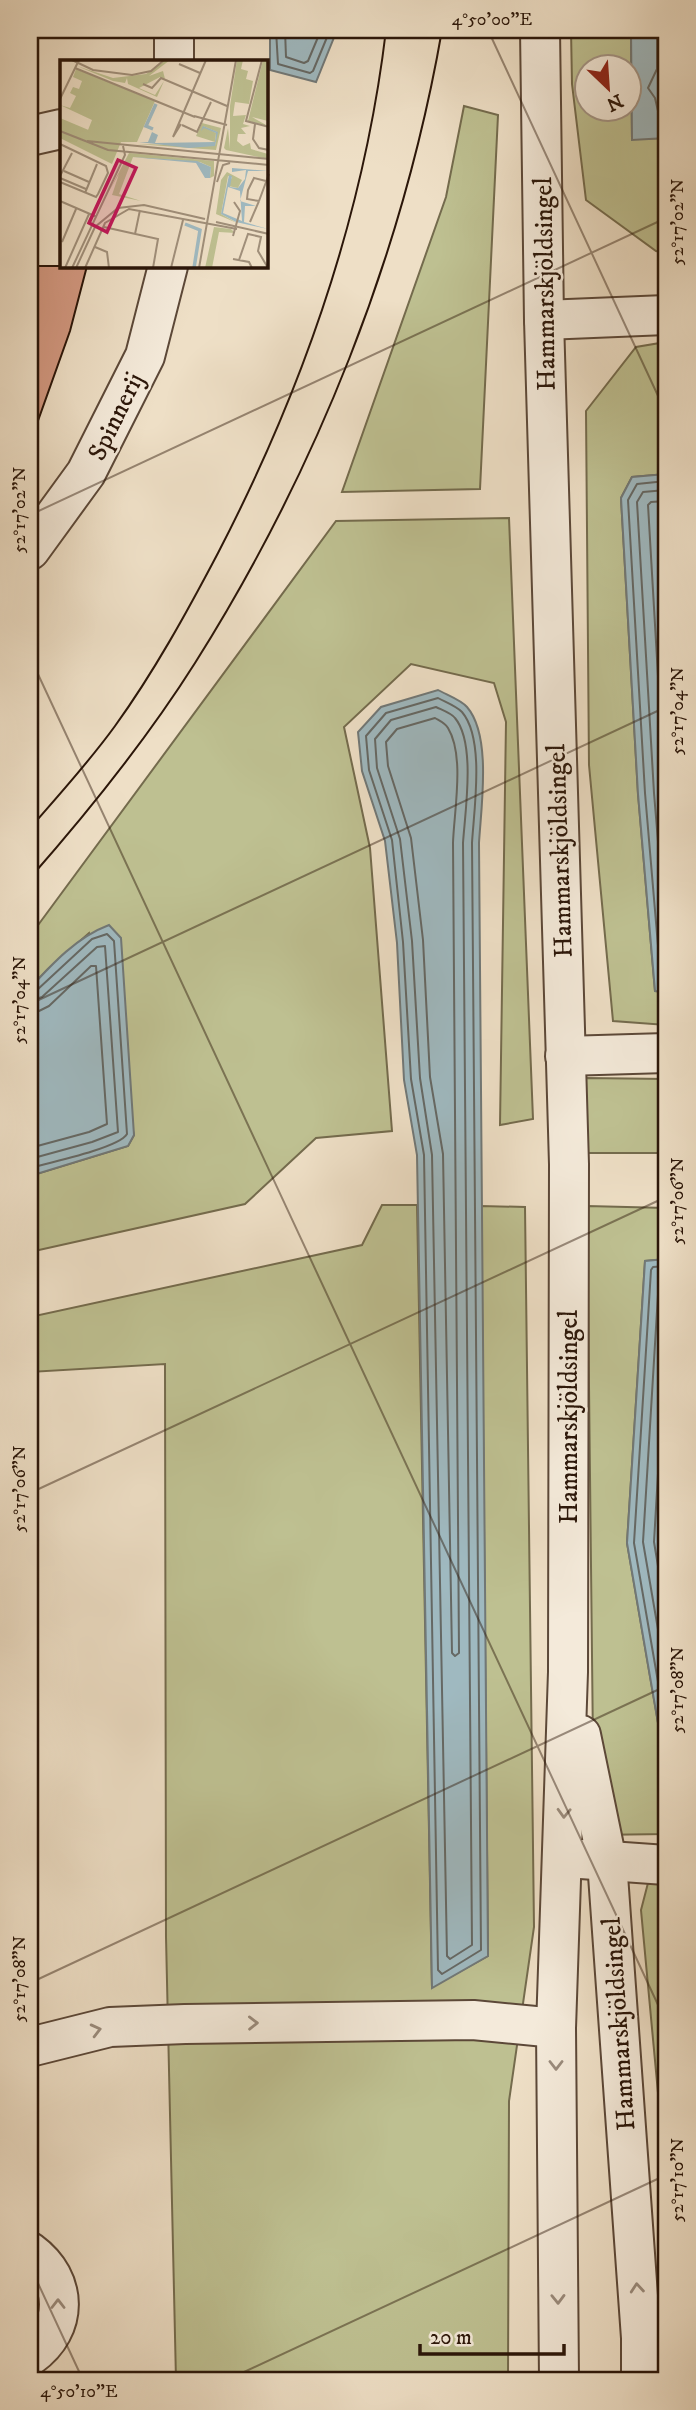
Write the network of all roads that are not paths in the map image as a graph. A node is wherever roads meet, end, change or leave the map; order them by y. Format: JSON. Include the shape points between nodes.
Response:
{"nodes":[{"id":1,"x":174,"y":30,"type":"edge"},
{"id":2,"x":540,"y":30,"type":"edge"},
{"id":3,"x":174,"y":60,"type":"edge"},
{"id":4,"x":60,"y":129,"type":"edge"},
{"id":5,"x":30,"y":136,"type":"edge"},
{"id":6,"x":167,"y":268,"type":"edge"},
{"id":7,"x":666,"y":315,"type":"edge"},
{"id":8,"x":544,"y":320,"type":"junction"},
{"id":9,"x":30,"y":550,"type":"edge"},
{"id":10,"x":666,"y":1054,"type":"edge"},
{"id":11,"x":565,"y":1056,"type":"junction"},
{"id":12,"x":568,"y":1672,"type":"junction"},
{"id":13,"x":562,"y":1858,"type":"junction"},
{"id":14,"x":607,"y":1861,"type":"junction"},
{"id":15,"x":666,"y":1865,"type":"edge"},
{"id":16,"x":556,"y":2028,"type":"junction"},
{"id":17,"x":30,"y":2046,"type":"edge"},
{"id":18,"x":30,"y":2252,"type":"edge"},
{"id":19,"x":30,"y":2356,"type":"edge"},
{"id":20,"x":559,"y":2380,"type":"edge"},
{"id":21,"x":641,"y":2380,"type":"edge"}],
"edges":[{"from":1,"to":3,"type":"street"},
{"from":2,"to":8,"type":"street","name":"Hammarskjöldsingel"},
{"from":4,"to":5,"type":"street"},
{"from":6,"to":9,"type":"street","name":"Spinnerij","via":[[145,356],[86,473]]},
{"from":7,"to":8,"type":"street"},
{"from":8,"to":11,"type":"street","name":"Hammarskjöldsingel"},
{"from":10,"to":11,"type":"street"},
{"from":11,"to":12,"type":"street","name":"Hammarskjöldsingel"},
{"from":12,"to":13,"type":"street","name":"Hammarskjöldsingel","one_way":true},
{"from":12,"to":14,"type":"street","name":"Hammarskjöldsingel"},
{"from":13,"to":14,"type":"street"},
{"from":13,"to":16,"type":"street","name":"Hammarskjöldsingel"},
{"from":14,"to":15,"type":"street"},
{"from":21,"to":14,"type":"street","name":"Hammarskjöldsingel","one_way":true},
{"from":17,"to":16,"type":"street","one_way":true,"via":[[110,2027],[185,2024],[472,2020]]},
{"from":16,"to":20,"type":"street","name":"Hammarskjöldsingel","one_way":true},
{"from":19,"to":18,"type":"street","one_way":true,"via":[[52,2333],[59,2297],[54,2278]]}]}
